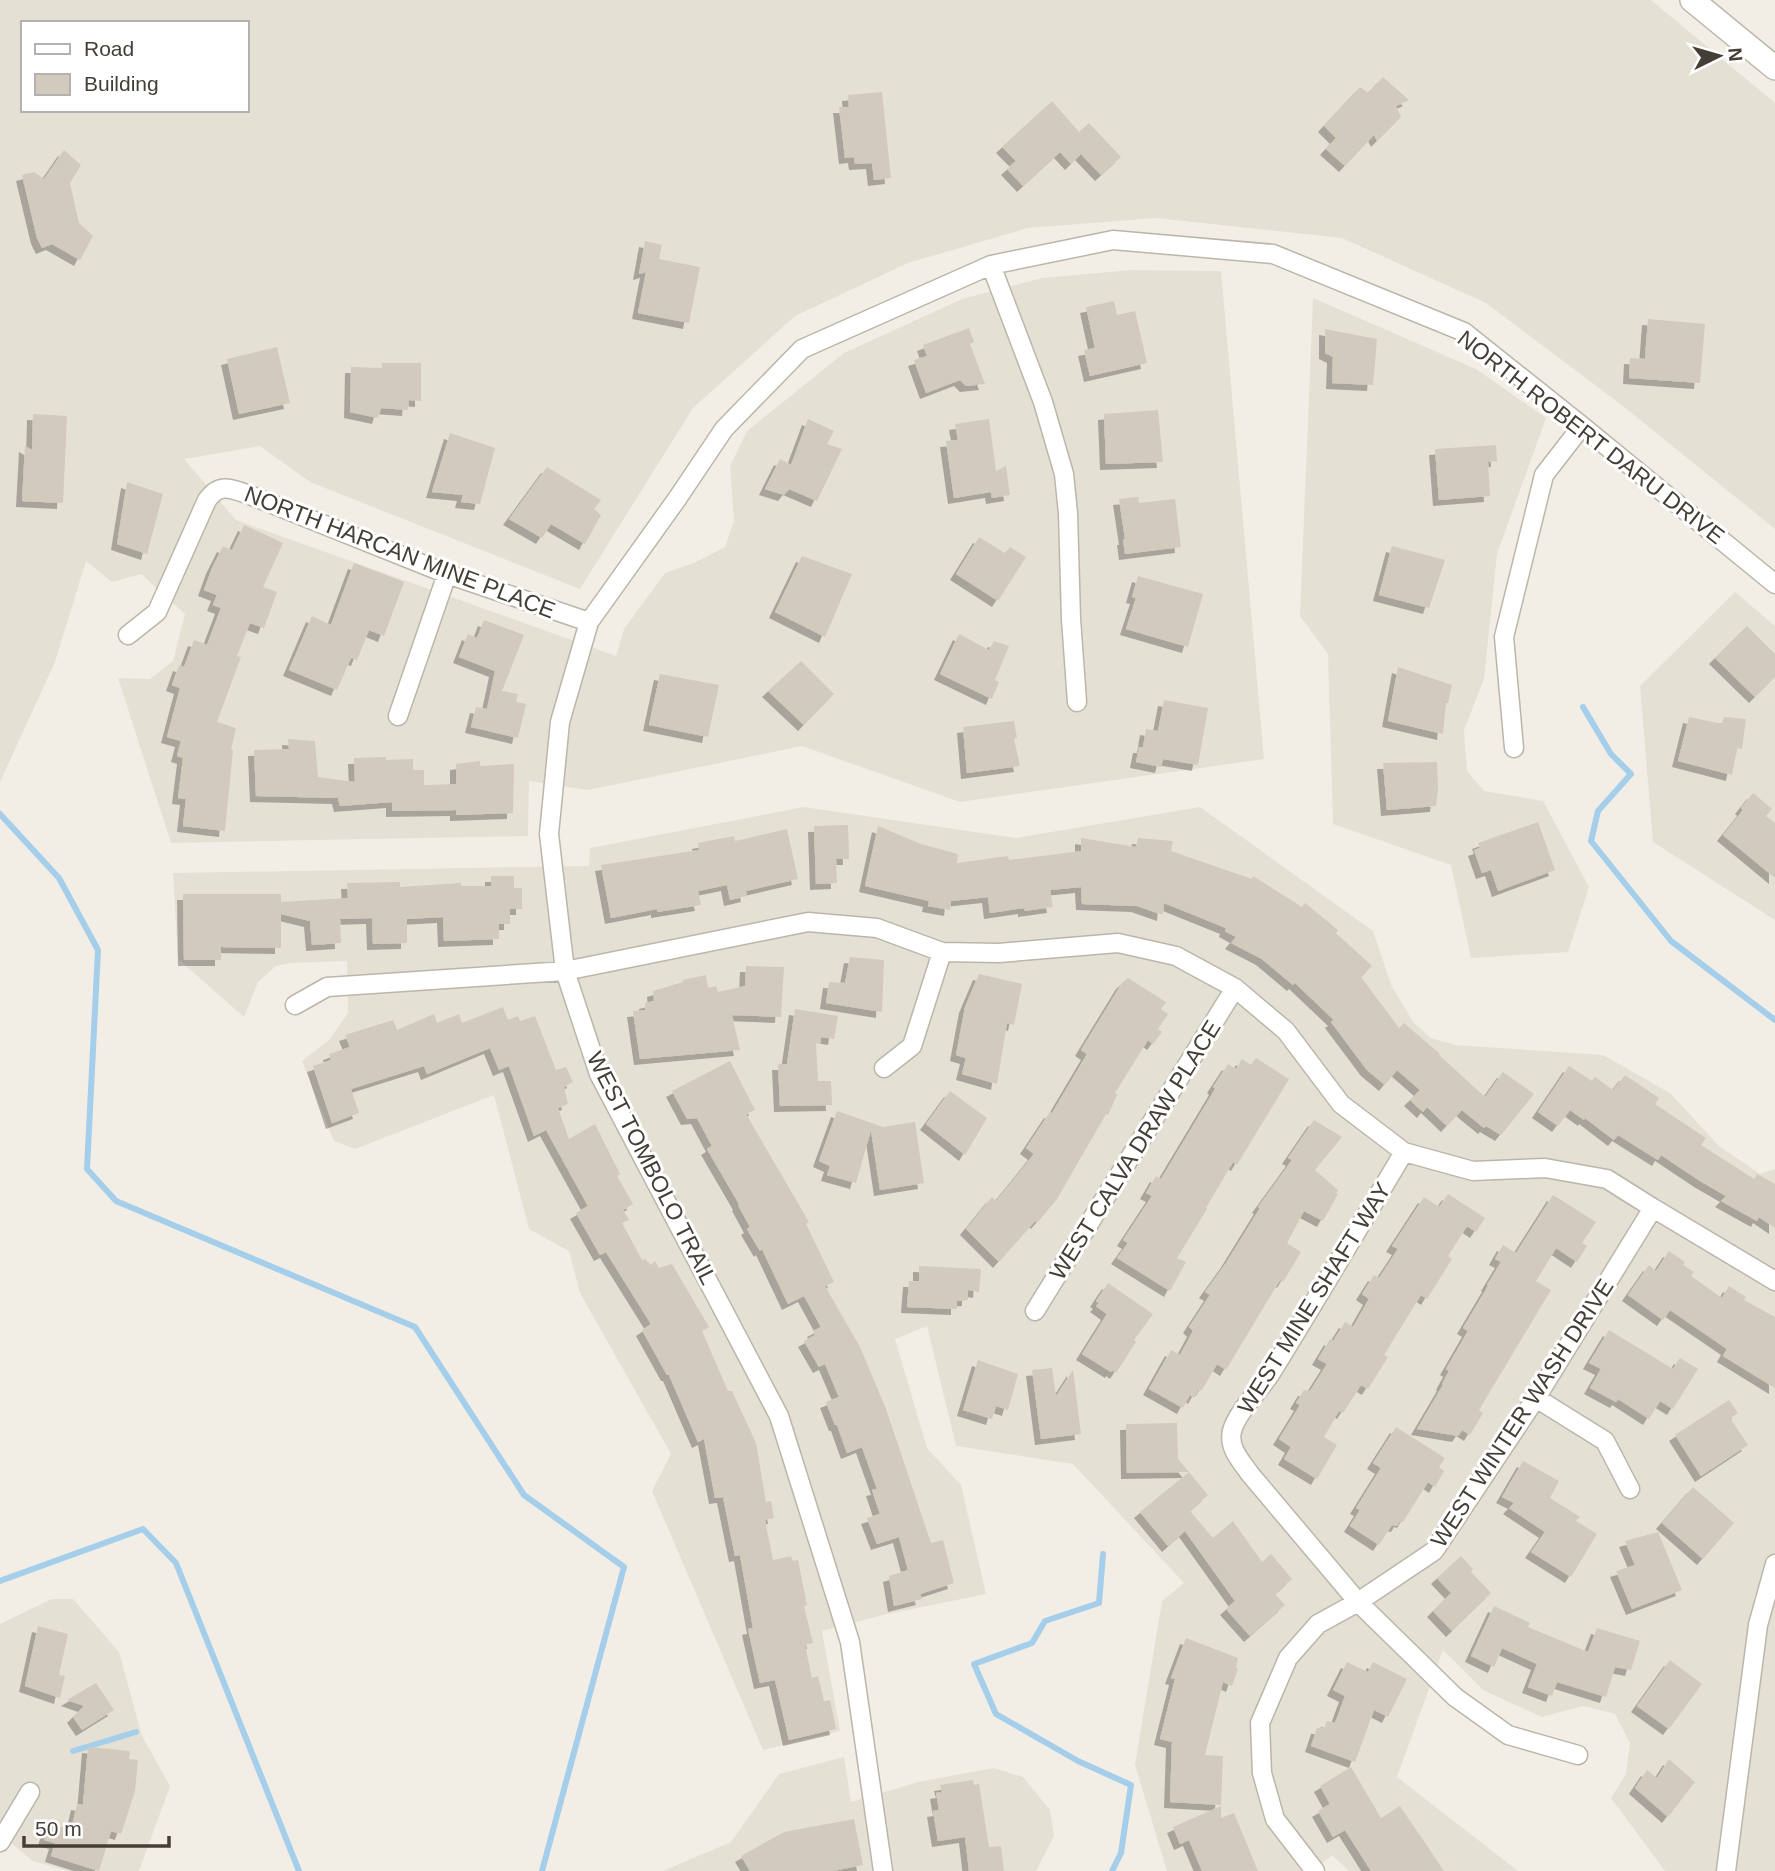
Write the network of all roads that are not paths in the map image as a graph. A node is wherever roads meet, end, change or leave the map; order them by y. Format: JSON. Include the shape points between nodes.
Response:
{"nodes":[{"id":1,"x":1692,"y":0,"type":"edge"},
{"id":2,"x":1775,"y":68,"type":"edge"},
{"id":3,"x":990,"y":265,"type":"junction"},
{"id":4,"x":1582,"y":426,"type":"junction"},
{"id":5,"x":447,"y":574,"type":"junction"},
{"id":6,"x":1775,"y":584,"type":"edge"},
{"id":7,"x":589,"y":622,"type":"junction"},
{"id":8,"x":128,"y":635,"type":"dead end"},
{"id":9,"x":1077,"y":702,"type":"dead end"},
{"id":10,"x":398,"y":716,"type":"dead end"},
{"id":11,"x":1514,"y":747,"type":"dead end"},
{"id":12,"x":942,"y":952,"type":"junction"},
{"id":13,"x":565,"y":971,"type":"junction"},
{"id":14,"x":1235,"y":988,"type":"junction"},
{"id":15,"x":295,"y":1005,"type":"dead end"},
{"id":16,"x":884,"y":1069,"type":"dead end"},
{"id":17,"x":1404,"y":1153,"type":"junction"},
{"id":18,"x":1653,"y":1208,"type":"junction"},
{"id":19,"x":1775,"y":1281,"type":"edge"},
{"id":20,"x":1035,"y":1311,"type":"dead end"},
{"id":21,"x":1536,"y":1398,"type":"junction"},
{"id":22,"x":1630,"y":1489,"type":"dead end"},
{"id":23,"x":1775,"y":1564,"type":"edge"},
{"id":24,"x":1358,"y":1602,"type":"junction"},
{"id":25,"x":1578,"y":1755,"type":"dead end"},
{"id":26,"x":30,"y":1793,"type":"dead end"},
{"id":27,"x":0,"y":1842,"type":"edge"},
{"id":28,"x":883,"y":1871,"type":"edge"},
{"id":29,"x":1315,"y":1871,"type":"edge"},
{"id":30,"x":1726,"y":1871,"type":"edge"}],
"edges":[{"from":1,"to":2,"type":"street"},
{"from":3,"to":4,"type":"street","name":"NORTH ROBERT DARU DRIVE","via":[[1113,240],[1273,254],[1464,332]]},
{"from":3,"to":7,"type":"street","name":"WEST TOMBOLO TRAIL","via":[[802,349],[724,429]]},
{"from":3,"to":9,"type":"street","via":[[1043,402],[1064,474]]},
{"from":4,"to":6,"type":"street","name":"NORTH ROBERT DARU DRIVE"},
{"from":4,"to":11,"type":"street","via":[[1544,475],[1504,637]]},
{"from":5,"to":7,"type":"street","name":"NORTH HARCAN MINE PLACE"},
{"from":5,"to":8,"type":"street","name":"NORTH HARCAN MINE PLACE","via":[[223,488],[207,500],[157,612]]},
{"from":5,"to":10,"type":"street"},
{"from":7,"to":13,"type":"street","name":"WEST TOMBOLO TRAIL","via":[[560,722],[549,834]]},
{"from":12,"to":13,"type":"street","via":[[877,928],[808,922]]},
{"from":12,"to":14,"type":"street","via":[[999,953],[1118,943],[1176,956]]},
{"from":12,"to":16,"type":"street","via":[[912,1045]]},
{"from":13,"to":15,"type":"street","via":[[327,987]]},
{"from":13,"to":28,"type":"street","name":"WEST TOMBOLO TRAIL","via":[[599,1074],[779,1416],[850,1642]]},
{"from":14,"to":17,"type":"street","via":[[1286,1031],[1341,1104]]},
{"from":14,"to":20,"type":"street","name":"WEST CALVA DRAW PLACE"},
{"from":17,"to":18,"type":"street","via":[[1473,1171],[1545,1168],[1607,1179]]},
{"from":17,"to":24,"type":"street","name":"WEST MINE SHAFT WAY","via":[[1233,1429],[1232,1446],[1239,1459]]},
{"from":18,"to":19,"type":"street"},
{"from":18,"to":21,"type":"street","name":"WEST WINTER WASH DRIVE"},
{"from":21,"to":22,"type":"street","via":[[1605,1441]]},
{"from":21,"to":24,"type":"street","name":"WEST WINTER WASH DRIVE","via":[[1434,1551]]},
{"from":23,"to":30,"type":"street","via":[[1758,1625]]},
{"from":24,"to":25,"type":"street","via":[[1455,1697],[1508,1735]]},
{"from":24,"to":29,"type":"street","name":"WEST WINTER WASH DRIVE","via":[[1318,1625],[1288,1657],[1260,1723],[1262,1773],[1275,1819]]},
{"from":26,"to":27,"type":"street"}]}
